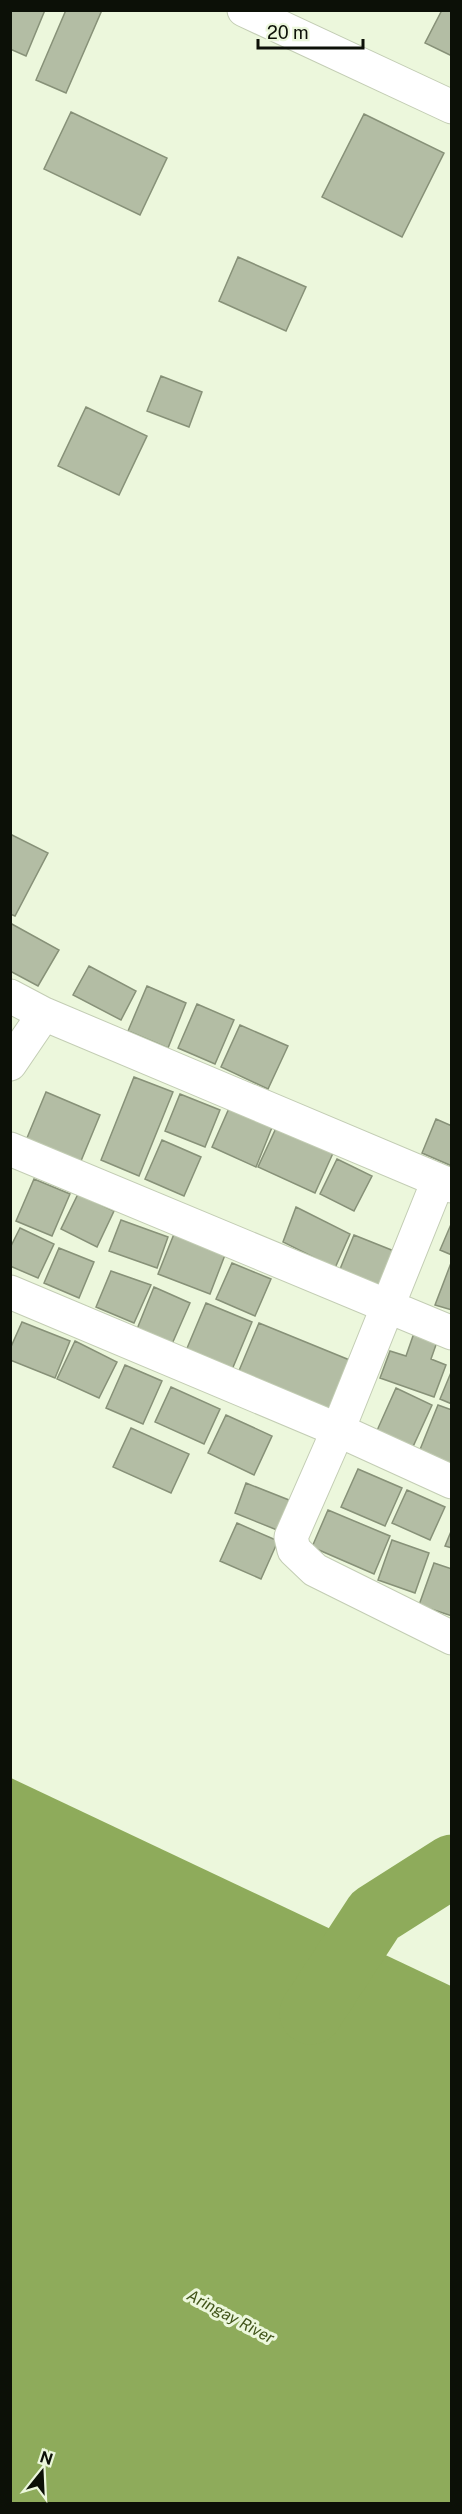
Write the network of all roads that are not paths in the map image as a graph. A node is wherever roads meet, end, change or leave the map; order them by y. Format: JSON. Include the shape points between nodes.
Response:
{"nodes":[{"id":1,"x":244,"y":10,"type":"edge"},
{"id":2,"x":452,"y":107,"type":"edge"},
{"id":3,"x":10,"y":996,"type":"edge"},
{"id":4,"x":44,"y":1014,"type":"junction"},
{"id":5,"x":10,"y":1064,"type":"edge"},
{"id":6,"x":10,"y":1149,"type":"edge"},
{"id":7,"x":445,"y":1184,"type":"edge"},
{"id":8,"x":10,"y":1292,"type":"edge"},
{"id":9,"x":388,"y":1305,"type":"junction"},
{"id":10,"x":452,"y":1333,"type":"edge"},
{"id":11,"x":338,"y":1430,"type":"junction"},
{"id":12,"x":452,"y":1482,"type":"edge"},
{"id":13,"x":452,"y":1638,"type":"edge"}],
"edges":[{"from":1,"to":2,"type":"street"},
{"from":3,"to":4,"type":"street"},
{"from":4,"to":5,"type":"street"},
{"from":4,"to":7,"type":"street"},
{"from":6,"to":9,"type":"street"},
{"from":7,"to":9,"type":"street"},
{"from":8,"to":11,"type":"street"},
{"from":9,"to":10,"type":"street"},
{"from":9,"to":11,"type":"street"},
{"from":11,"to":12,"type":"street"},
{"from":11,"to":13,"type":"street","via":[[291,1537],[294,1550],[315,1570]]}]}
